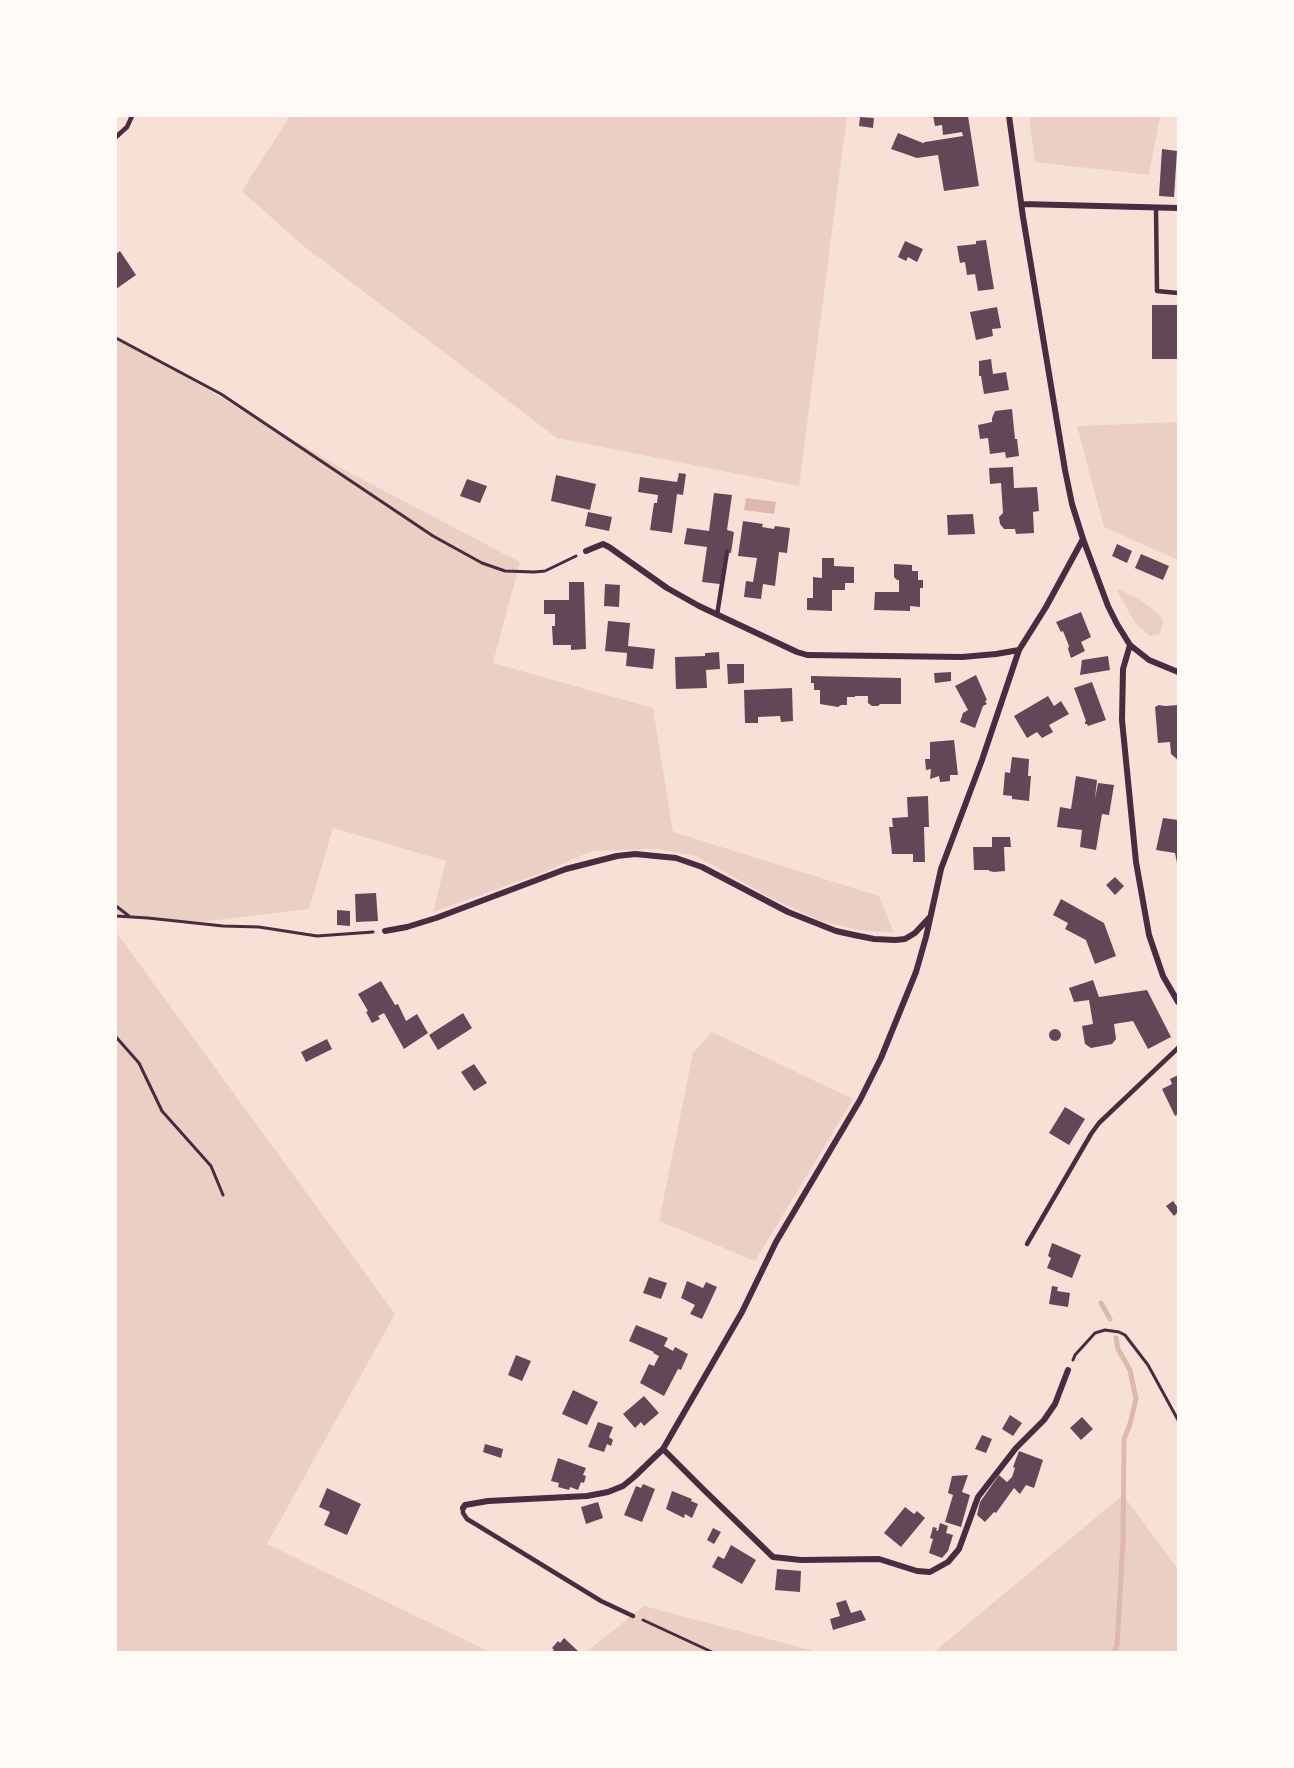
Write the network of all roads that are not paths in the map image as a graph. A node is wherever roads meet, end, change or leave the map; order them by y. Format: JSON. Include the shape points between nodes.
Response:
{"nodes":[{"id":1,"x":132,"y":116,"type":"edge"},
{"id":2,"x":1009,"y":116,"type":"edge"},
{"id":3,"x":116,"y":137,"type":"edge"},
{"id":4,"x":1022,"y":204,"type":"junction"},
{"id":5,"x":1156,"y":208,"type":"junction"},
{"id":6,"x":1179,"y":208,"type":"edge"},
{"id":7,"x":1179,"y":293,"type":"edge"},
{"id":8,"x":1083,"y":539,"type":"junction"},
{"id":9,"x":586,"y":551,"type":"road end"},
{"id":10,"x":727,"y":552,"type":"dead end"},
{"id":11,"x":717,"y":615,"type":"junction"},
{"id":12,"x":1130,"y":645,"type":"junction"},
{"id":13,"x":1019,"y":650,"type":"junction"},
{"id":14,"x":1179,"y":672,"type":"edge"},
{"id":15,"x":929,"y":918,"type":"junction"},
{"id":16,"x":385,"y":931,"type":"road end"},
{"id":17,"x":1179,"y":1002,"type":"edge"},
{"id":18,"x":1179,"y":1048,"type":"edge"},
{"id":19,"x":1027,"y":1244,"type":"dead end"},
{"id":20,"x":1068,"y":1370,"type":"road end"},
{"id":21,"x":663,"y":1449,"type":"junction"},
{"id":22,"x":463,"y":1509,"type":"joint"},
{"id":23,"x":633,"y":1616,"type":"road end"}],
"edges":[{"from":1,"to":3,"type":"lane"},
{"from":2,"to":4,"type":"street"},
{"from":4,"to":5,"type":"street"},
{"from":4,"to":8,"type":"street","via":[[1065,470]]},
{"from":5,"to":6,"type":"street"},
{"from":5,"to":7,"type":"lane","via":[[1156,291]]},
{"from":8,"to":12,"type":"street","via":[[1108,606]]},
{"from":8,"to":13,"type":"street"},
{"from":9,"to":11,"type":"street","via":[[603,544],[667,588]]},
{"from":10,"to":11,"type":"lane"},
{"from":11,"to":13,"type":"street","via":[[807,655],[962,657]]},
{"from":12,"to":14,"type":"street","via":[[1149,660]]},
{"from":12,"to":17,"type":"street","via":[[1123,669],[1122,720],[1136,862],[1149,936],[1163,976]]},
{"from":13,"to":15,"type":"street","via":[[941,869]]},
{"from":15,"to":16,"type":"street","via":[[905,939],[854,935],[788,912],[702,867],[676,858],[635,854],[566,869],[436,918]]},
{"from":15,"to":21,"type":"street","via":[[916,972],[871,1080],[776,1242],[742,1312]]},
{"from":18,"to":19,"type":"lane","via":[[1095,1129]]},
{"from":20,"to":21,"type":"street","via":[[1044,1420],[1016,1448],[978,1497],[955,1555],[930,1572],[879,1559],[773,1557]]},
{"from":21,"to":22,"type":"street","via":[[623,1486],[608,1492],[488,1501],[465,1505]]},
{"from":22,"to":23,"type":"lane","via":[[477,1525],[601,1601]]}]}
